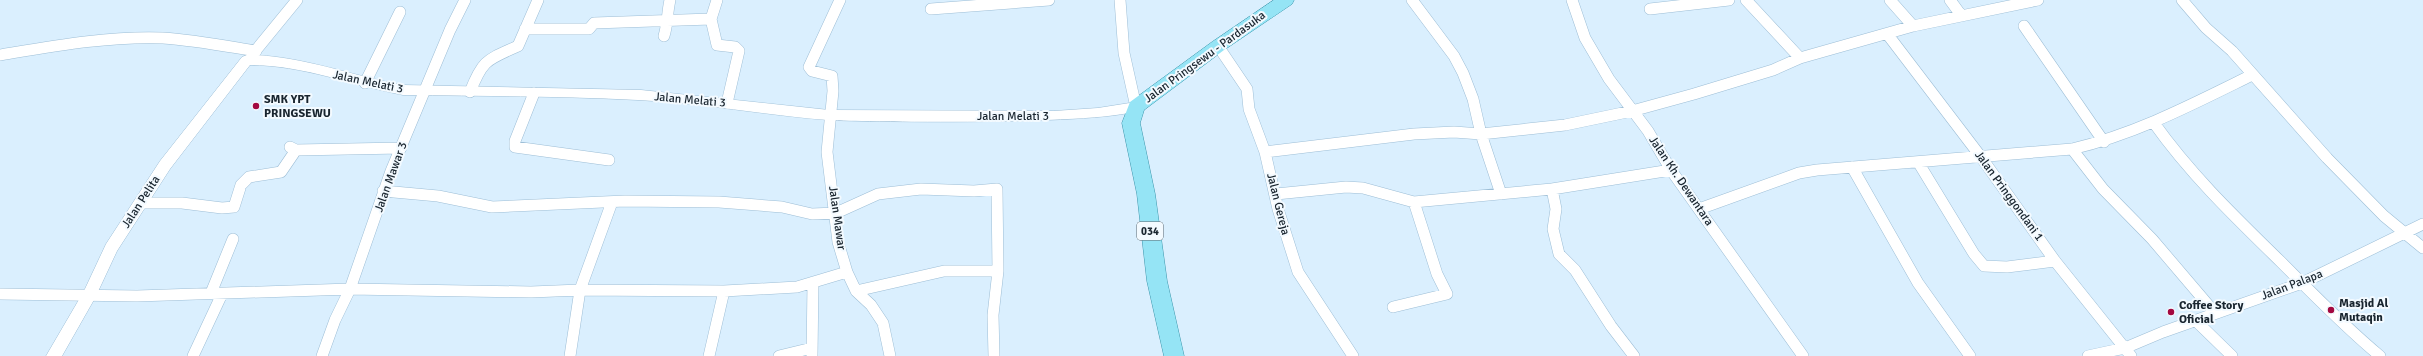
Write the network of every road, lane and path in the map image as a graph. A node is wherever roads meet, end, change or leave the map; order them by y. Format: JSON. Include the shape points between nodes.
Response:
{"nodes":[{"id":1,"x":297,"y":0,"type":"edge"},
{"id":2,"x":465,"y":0,"type":"edge"},
{"id":3,"x":538,"y":0,"type":"edge"},
{"id":4,"x":670,"y":0,"type":"edge"},
{"id":5,"x":717,"y":0,"type":"edge"},
{"id":6,"x":840,"y":0,"type":"edge"},
{"id":7,"x":1049,"y":0,"type":"edge"},
{"id":8,"x":1120,"y":0,"type":"edge"},
{"id":9,"x":1286,"y":0,"type":"edge"},
{"id":10,"x":1412,"y":0,"type":"edge"},
{"id":11,"x":1572,"y":0,"type":"edge"},
{"id":12,"x":1730,"y":0,"type":"edge"},
{"id":13,"x":1746,"y":0,"type":"edge"},
{"id":14,"x":1890,"y":0,"type":"edge"},
{"id":15,"x":1950,"y":0,"type":"edge"},
{"id":16,"x":2038,"y":0,"type":"edge"},
{"id":17,"x":2182,"y":0,"type":"edge"},
{"id":18,"x":931,"y":9,"type":"dead end"},
{"id":19,"x":1650,"y":9,"type":"dead end"},
{"id":20,"x":400,"y":12,"type":"dead end"},
{"id":21,"x":1961,"y":14,"type":"junction"},
{"id":22,"x":711,"y":19,"type":"junction"},
{"id":23,"x":670,"y":20,"type":"junction"},
{"id":24,"x":1913,"y":26,"type":"junction"},
{"id":25,"x":2024,"y":26,"type":"dead end"},
{"id":26,"x":525,"y":29,"type":"junction"},
{"id":27,"x":1888,"y":35,"type":"junction"},
{"id":28,"x":664,"y":36,"type":"dead end"},
{"id":29,"x":1218,"y":46,"type":"junction"},
{"id":30,"x":0,"y":55,"type":"edge"},
{"id":31,"x":252,"y":56,"type":"junction"},
{"id":32,"x":1800,"y":58,"type":"junction"},
{"id":33,"x":2252,"y":75,"type":"junction"},
{"id":34,"x":365,"y":83,"type":"junction"},
{"id":35,"x":426,"y":90,"type":"junction"},
{"id":36,"x":470,"y":92,"type":"junction"},
{"id":37,"x":534,"y":93,"type":"junction"},
{"id":38,"x":727,"y":103,"type":"junction"},
{"id":39,"x":1136,"y":107,"type":"junction"},
{"id":40,"x":1632,"y":111,"type":"junction"},
{"id":41,"x":830,"y":115,"type":"junction"},
{"id":42,"x":2154,"y":123,"type":"junction"},
{"id":43,"x":1480,"y":134,"type":"junction"},
{"id":44,"x":2104,"y":142,"type":"junction"},
{"id":45,"x":401,"y":148,"type":"junction"},
{"id":46,"x":2072,"y":149,"type":"junction"},
{"id":47,"x":1265,"y":152,"type":"junction"},
{"id":48,"x":1981,"y":157,"type":"junction"},
{"id":49,"x":609,"y":160,"type":"dead end"},
{"id":50,"x":1918,"y":162,"type":"junction"},
{"id":51,"x":1852,"y":167,"type":"junction"},
{"id":52,"x":1671,"y":170,"type":"junction"},
{"id":53,"x":1552,"y":189,"type":"junction"},
{"id":54,"x":383,"y":191,"type":"junction"},
{"id":55,"x":1276,"y":194,"type":"junction"},
{"id":56,"x":1501,"y":194,"type":"junction"},
{"id":57,"x":612,"y":202,"type":"junction"},
{"id":58,"x":1414,"y":202,"type":"junction"},
{"id":59,"x":141,"y":203,"type":"junction"},
{"id":60,"x":1699,"y":209,"type":"junction"},
{"id":61,"x":836,"y":213,"type":"junction"},
{"id":62,"x":2423,"y":224,"type":"edge"},
{"id":63,"x":2404,"y":232,"type":"junction"},
{"id":64,"x":233,"y":239,"type":"dead end"},
{"id":65,"x":2423,"y":248,"type":"edge"},
{"id":66,"x":2055,"y":261,"type":"junction"},
{"id":67,"x":998,"y":271,"type":"junction"},
{"id":68,"x":847,"y":272,"type":"junction"},
{"id":69,"x":813,"y":282,"type":"junction"},
{"id":70,"x":2302,"y":283,"type":"junction"},
{"id":71,"x":350,"y":289,"type":"junction"},
{"id":72,"x":580,"y":290,"type":"junction"},
{"id":73,"x":724,"y":291,"type":"junction"},
{"id":74,"x":856,"y":291,"type":"junction"},
{"id":75,"x":0,"y":294,"type":"edge"},
{"id":76,"x":90,"y":294,"type":"junction"},
{"id":77,"x":217,"y":294,"type":"junction"},
{"id":78,"x":1393,"y":307,"type":"dead end"},
{"id":79,"x":2216,"y":313,"type":"junction"},
{"id":80,"x":2195,"y":320,"type":"junction"},
{"id":81,"x":812,"y":352,"type":"edge"},
{"id":82,"x":2128,"y":352,"type":"edge"},
{"id":83,"x":54,"y":356,"type":"edge"},
{"id":84,"x":192,"y":356,"type":"edge"},
{"id":85,"x":322,"y":356,"type":"edge"},
{"id":86,"x":570,"y":356,"type":"edge"},
{"id":87,"x":709,"y":356,"type":"edge"},
{"id":88,"x":779,"y":356,"type":"edge"},
{"id":89,"x":890,"y":356,"type":"edge"},
{"id":90,"x":994,"y":356,"type":"edge"},
{"id":91,"x":1174,"y":356,"type":"edge"},
{"id":92,"x":1354,"y":356,"type":"edge"},
{"id":93,"x":1634,"y":356,"type":"edge"},
{"id":94,"x":1803,"y":356,"type":"edge"},
{"id":95,"x":1970,"y":356,"type":"edge"},
{"id":96,"x":2088,"y":356,"type":"edge"},
{"id":97,"x":2232,"y":356,"type":"edge"},
{"id":98,"x":2380,"y":356,"type":"edge"}],
"edges":[{"from":1,"to":31,"type":"street"},
{"from":2,"to":35,"type":"street","name":"Jalan Mawar 3"},
{"from":3,"to":26,"type":"street"},
{"from":4,"to":23,"type":"street","via":[[667,14]]},
{"from":5,"to":22,"type":"street"},
{"from":6,"to":41,"type":"street","name":"Jalan Mawar","via":[[809,64],[812,71],[832,76]]},
{"from":7,"to":18,"type":"street"},
{"from":8,"to":39,"type":"street","via":[[1124,53]]},
{"from":9,"to":29,"type":"main road","name":"Jalan Pringsewu - Pardasuka"},
{"from":10,"to":43,"type":"street","via":[[1454,56],[1463,73],[1473,99]]},
{"from":11,"to":40,"type":"street","name":"Jalan Kh. Dewantara","via":[[1592,51]]},
{"from":12,"to":19,"type":"street"},
{"from":13,"to":32,"type":"street"},
{"from":14,"to":24,"type":"street"},
{"from":15,"to":21,"type":"street"},
{"from":16,"to":21,"type":"street"},
{"from":17,"to":33,"type":"street"},
{"from":20,"to":34,"type":"street"},
{"from":21,"to":24,"type":"street"},
{"from":22,"to":23,"type":"street"},
{"from":22,"to":38,"type":"street","via":[[717,45],[735,47],[739,51]]},
{"from":23,"to":26,"type":"street","via":[[594,23],[589,29]]},
{"from":23,"to":28,"type":"street"},
{"from":24,"to":27,"type":"street"},
{"from":25,"to":44,"type":"street"},
{"from":26,"to":36,"type":"street","via":[[518,46],[499,53],[479,68]]},
{"from":27,"to":32,"type":"street"},
{"from":27,"to":48,"type":"street","name":"Jalan Pringgondani 1"},
{"from":29,"to":39,"type":"main road","name":"Jalan Pringsewu - Pardasuka"},
{"from":29,"to":47,"type":"street","name":"Jalan Gereja","via":[[1247,89],[1250,109]]},
{"from":30,"to":31,"type":"street","via":[[79,42],[138,38],[172,39]]},
{"from":31,"to":34,"type":"street","name":"Jalan Melati 3","via":[[300,65]]},
{"from":31,"to":59,"type":"street","name":"Jalan Pelita","via":[[188,134]]},
{"from":32,"to":40,"type":"street","via":[[1773,70]]},
{"from":33,"to":42,"type":"street"},
{"from":33,"to":63,"type":"street","via":[[2327,158],[2384,216]]},
{"from":34,"to":35,"type":"street","name":"Jalan Melati 3","via":[[403,90]]},
{"from":35,"to":36,"type":"street","name":"Jalan Melati 3"},
{"from":35,"to":45,"type":"street","name":"Jalan Mawar 3"},
{"from":36,"to":37,"type":"street","name":"Jalan Melati 3"},
{"from":37,"to":38,"type":"street","name":"Jalan Melati 3","via":[[604,93]]},
{"from":37,"to":49,"type":"street","via":[[515,147]]},
{"from":38,"to":41,"type":"street","name":"Jalan Melati 3"},
{"from":39,"to":41,"type":"street","name":"Jalan Melati 3","via":[[1054,116]]},
{"from":39,"to":91,"type":"main road","name":"Jalan Pringsewu - Pardasuka","number":"034","via":[[1131,123],[1146,194],[1157,281]]},
{"from":40,"to":43,"type":"street","via":[[1565,124]]},
{"from":40,"to":52,"type":"street","name":"Jalan Kh. Dewantara","via":[[1648,131]]},
{"from":41,"to":61,"type":"street","name":"Jalan Mawar","via":[[827,152]]},
{"from":42,"to":44,"type":"street"},
{"from":42,"to":70,"type":"street","via":[[2188,170]]},
{"from":43,"to":47,"type":"street","via":[[1414,134]]},
{"from":43,"to":56,"type":"street"},
{"from":44,"to":46,"type":"street"},
{"from":45,"to":54,"type":"street","name":"Jalan Mawar 3"},
{"from":45,"to":59,"type":"street","via":[[293,149],[281,172],[254,174],[241,182],[238,201],[230,209],[182,203]]},
{"from":46,"to":48,"type":"street"},
{"from":46,"to":79,"type":"street","via":[[2103,189],[2152,239]]},
{"from":47,"to":55,"type":"street","name":"Jalan Gereja"},
{"from":48,"to":50,"type":"street"},
{"from":48,"to":66,"type":"street","name":"Jalan Pringgondani 1"},
{"from":50,"to":51,"type":"street"},
{"from":50,"to":66,"type":"street","via":[[1974,254],[1984,266],[2007,267]]},
{"from":51,"to":60,"type":"street","via":[[1799,173]]},
{"from":51,"to":95,"type":"street","via":[[1918,283]]},
{"from":52,"to":53,"type":"street"},
{"from":52,"to":60,"type":"street","name":"Jalan Kh. Dewantara"},
{"from":53,"to":56,"type":"street"},
{"from":53,"to":93,"type":"street","via":[[1556,209],[1553,229],[1559,254],[1575,270]]},
{"from":54,"to":57,"type":"street","via":[[438,196],[492,207]]},
{"from":54,"to":71,"type":"street","name":"Jalan Mawar 3"},
{"from":55,"to":58,"type":"street","via":[[1346,187],[1363,188]]},
{"from":55,"to":92,"type":"street","name":"Jalan Gereja","via":[[1278,209],[1298,272]]},
{"from":56,"to":58,"type":"street"},
{"from":57,"to":61,"type":"street","via":[[747,203],[812,214]]},
{"from":57,"to":72,"type":"street"},
{"from":58,"to":78,"type":"street","via":[[1437,274],[1447,294]]},
{"from":59,"to":76,"type":"street","name":"Jalan Pelita","via":[[111,248]]},
{"from":60,"to":94,"type":"street","name":"Jalan Kh. Dewantara"},
{"from":61,"to":67,"type":"street","via":[[878,194],[921,189],[997,189]]},
{"from":61,"to":68,"type":"street","name":"Jalan Mawar","via":[[838,242]]},
{"from":62,"to":63,"type":"street","name":"Jalan Palapa"},
{"from":63,"to":65,"type":"street"},
{"from":63,"to":70,"type":"street","name":"Jalan Palapa"},
{"from":64,"to":77,"type":"street"},
{"from":66,"to":82,"type":"street","name":"Jalan Pringgondani 1"},
{"from":67,"to":74,"type":"street","via":[[940,270]]},
{"from":67,"to":90,"type":"street","via":[[992,315]]},
{"from":68,"to":69,"type":"street"},
{"from":68,"to":74,"type":"street","name":"Jalan Mawar"},
{"from":69,"to":73,"type":"street","via":[[797,287]]},
{"from":69,"to":81,"type":"street"},
{"from":70,"to":79,"type":"street","name":"Jalan Palapa"},
{"from":70,"to":98,"type":"street"},
{"from":71,"to":72,"type":"street","via":[[531,292]]},
{"from":71,"to":77,"type":"street"},
{"from":71,"to":85,"type":"street","name":"Jalan Mawar 3"},
{"from":72,"to":73,"type":"street"},
{"from":72,"to":86,"type":"street"},
{"from":73,"to":87,"type":"street"},
{"from":74,"to":89,"type":"street","name":"Jalan Mawar","via":[[871,305],[883,323]]},
{"from":75,"to":76,"type":"street"},
{"from":76,"to":77,"type":"street"},
{"from":76,"to":83,"type":"street","name":"Jalan Pelita"},
{"from":77,"to":84,"type":"street"},
{"from":79,"to":80,"type":"street","name":"Jalan Palapa"},
{"from":80,"to":82,"type":"street","name":"Jalan Palapa"},
{"from":80,"to":97,"type":"street"},
{"from":81,"to":88,"type":"street"},
{"from":82,"to":96,"type":"street","name":"Jalan Palapa"}]}
